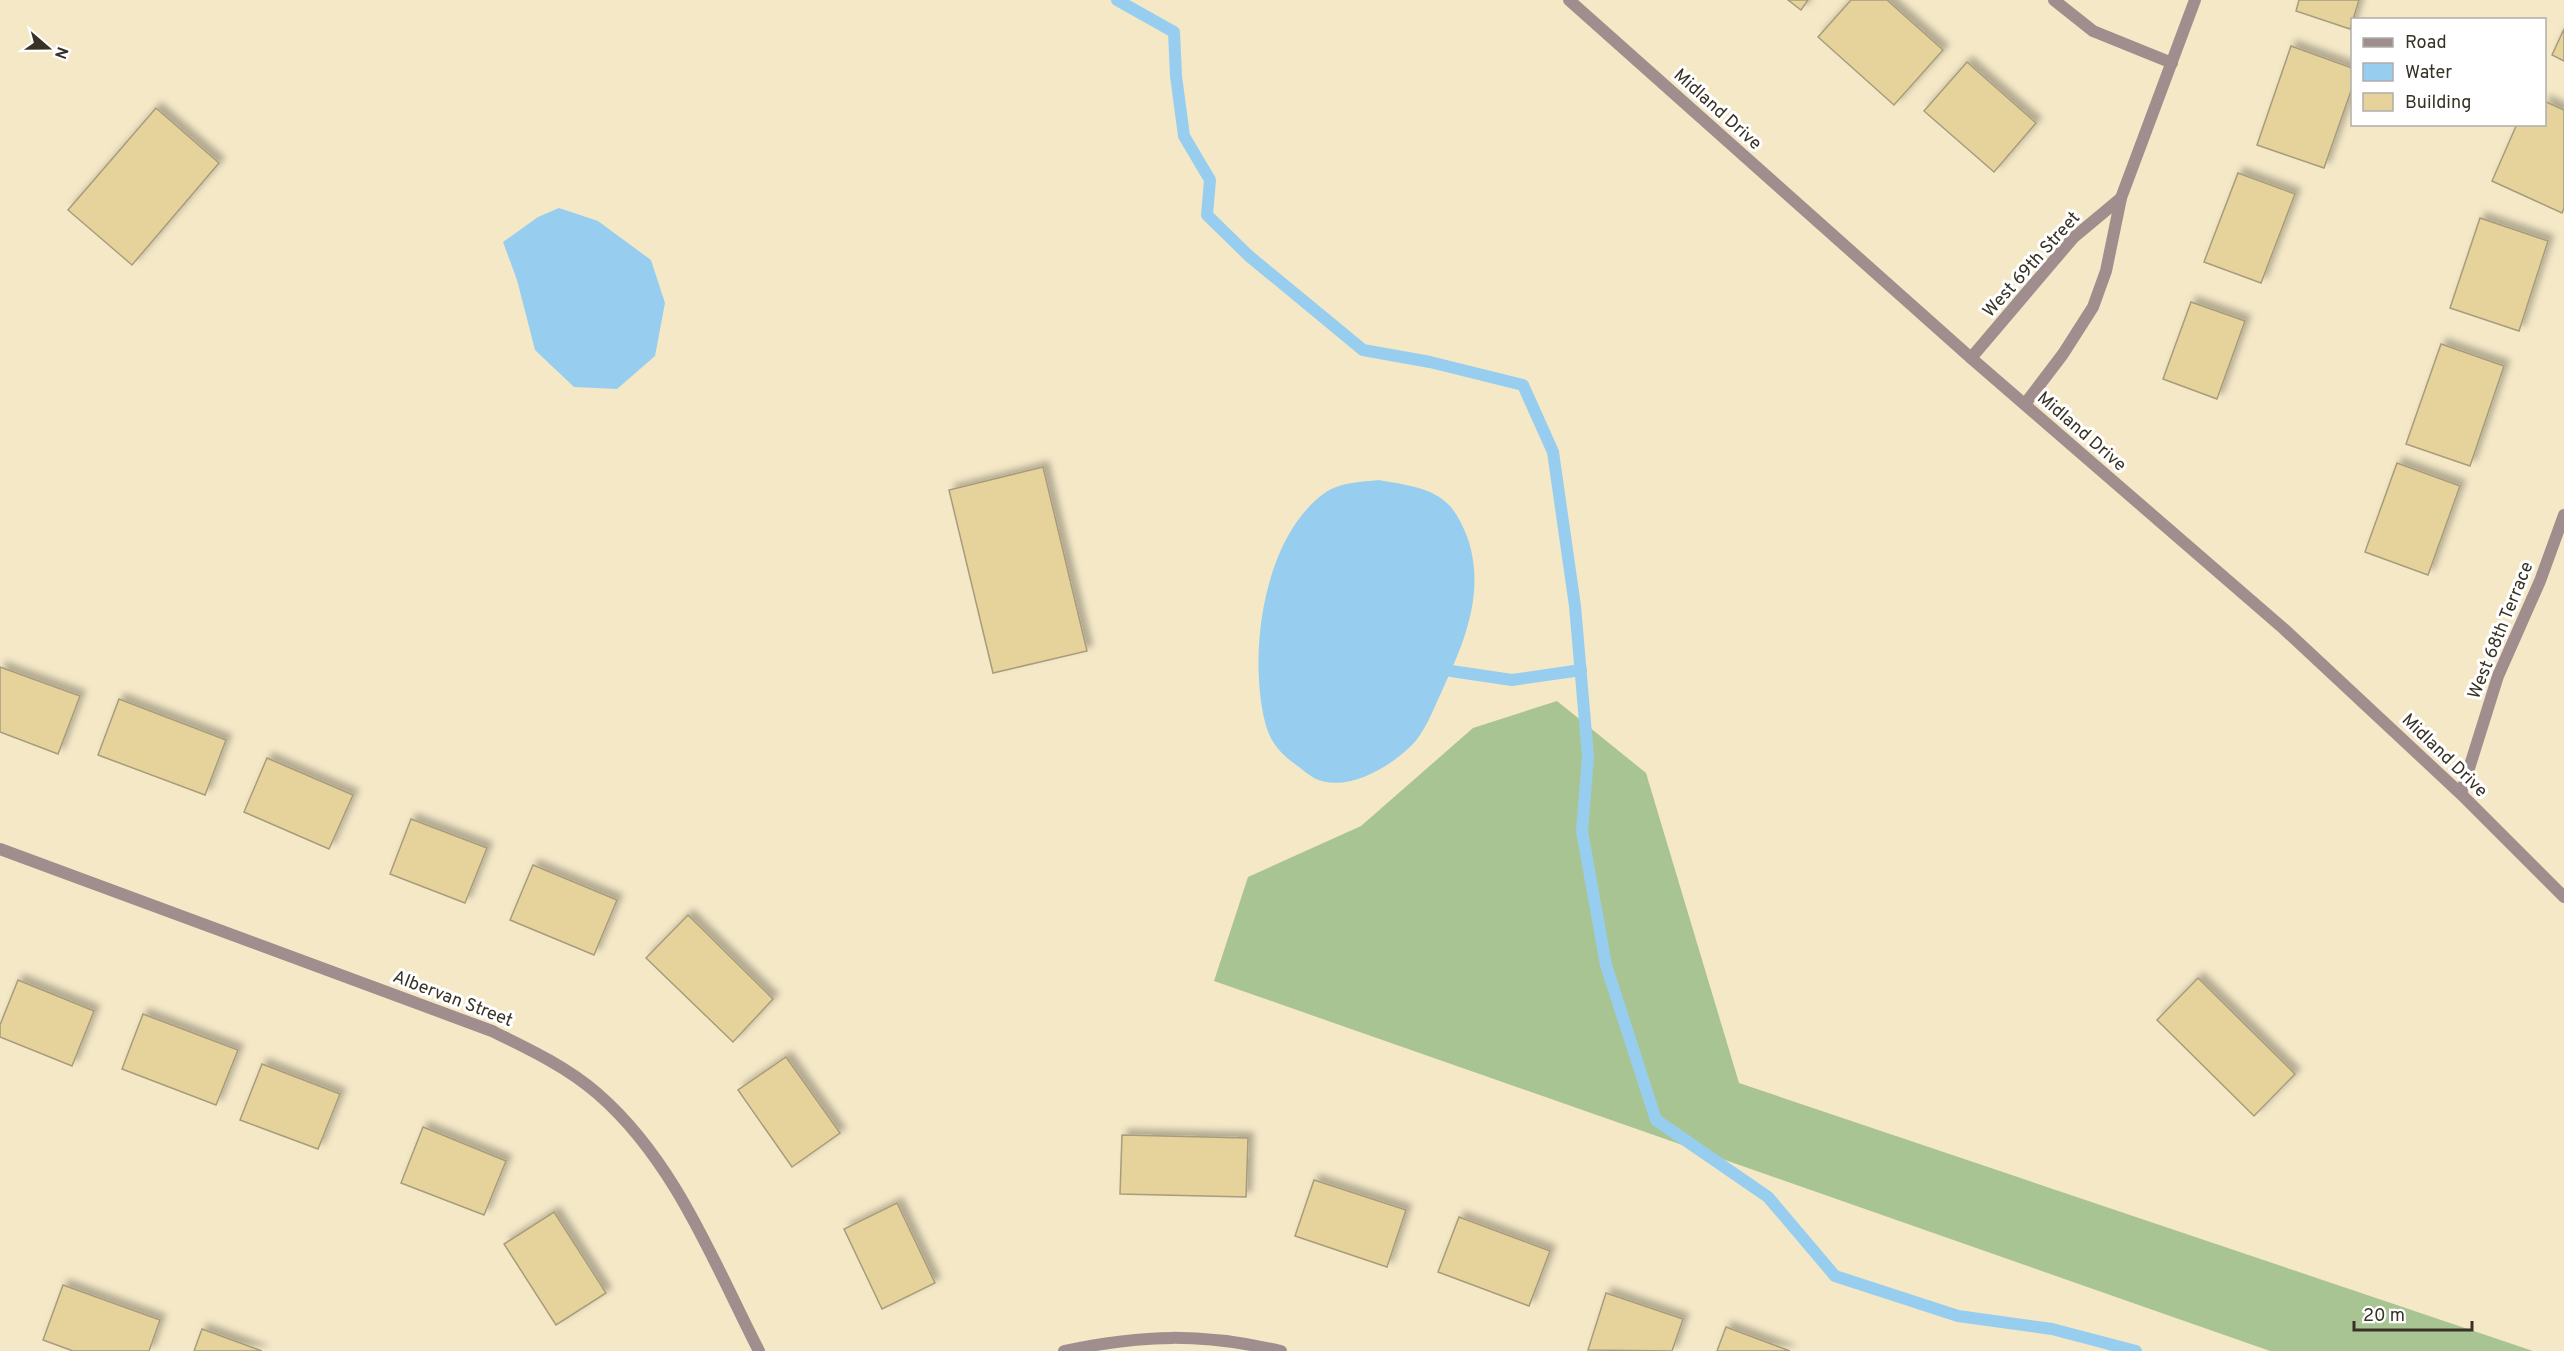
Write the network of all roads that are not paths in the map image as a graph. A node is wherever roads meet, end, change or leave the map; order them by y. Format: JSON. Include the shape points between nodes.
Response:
{"nodes":[{"id":1,"x":1569,"y":0,"type":"edge"},
{"id":2,"x":2054,"y":0,"type":"edge"},
{"id":3,"x":2194,"y":0,"type":"edge"},
{"id":4,"x":2172,"y":63,"type":"junction"},
{"id":5,"x":2121,"y":198,"type":"junction"},
{"id":6,"x":1971,"y":358,"type":"junction"},
{"id":7,"x":2025,"y":404,"type":"junction"},
{"id":8,"x":2564,"y":515,"type":"edge"},
{"id":9,"x":2461,"y":794,"type":"junction"},
{"id":10,"x":0,"y":849,"type":"edge"},
{"id":11,"x":2564,"y":897,"type":"edge"},
{"id":12,"x":759,"y":1351,"type":"edge"},
{"id":13,"x":1064,"y":1351,"type":"edge"},
{"id":14,"x":1281,"y":1351,"type":"edge"}],
"edges":[{"from":1,"to":6,"type":"street","name":"Midland Drive"},
{"from":2,"to":4,"type":"street","via":[[2093,32]]},
{"from":3,"to":4,"type":"street","name":"West 69th Street"},
{"from":4,"to":5,"type":"street","name":"West 69th Street"},
{"from":5,"to":6,"type":"street","name":"West 69th Street","via":[[2073,238]]},
{"from":5,"to":7,"type":"street","name":"West 69th Street","via":[[2106,271],[2093,307]]},
{"from":6,"to":7,"type":"street","name":"Midland Drive"},
{"from":7,"to":9,"type":"street","name":"Midland Drive","via":[[2284,629]]},
{"from":8,"to":9,"type":"street","name":"West 68th Terrace","via":[[2498,676]]},
{"from":9,"to":11,"type":"street","name":"Midland Drive"},
{"from":10,"to":12,"type":"street","name":"Albervan Street","via":[[492,1031],[543,1055],[596,1092],[648,1146],[674,1185]]},
{"from":13,"to":14,"type":"street","via":[[1151,1337],[1192,1337]]}]}
